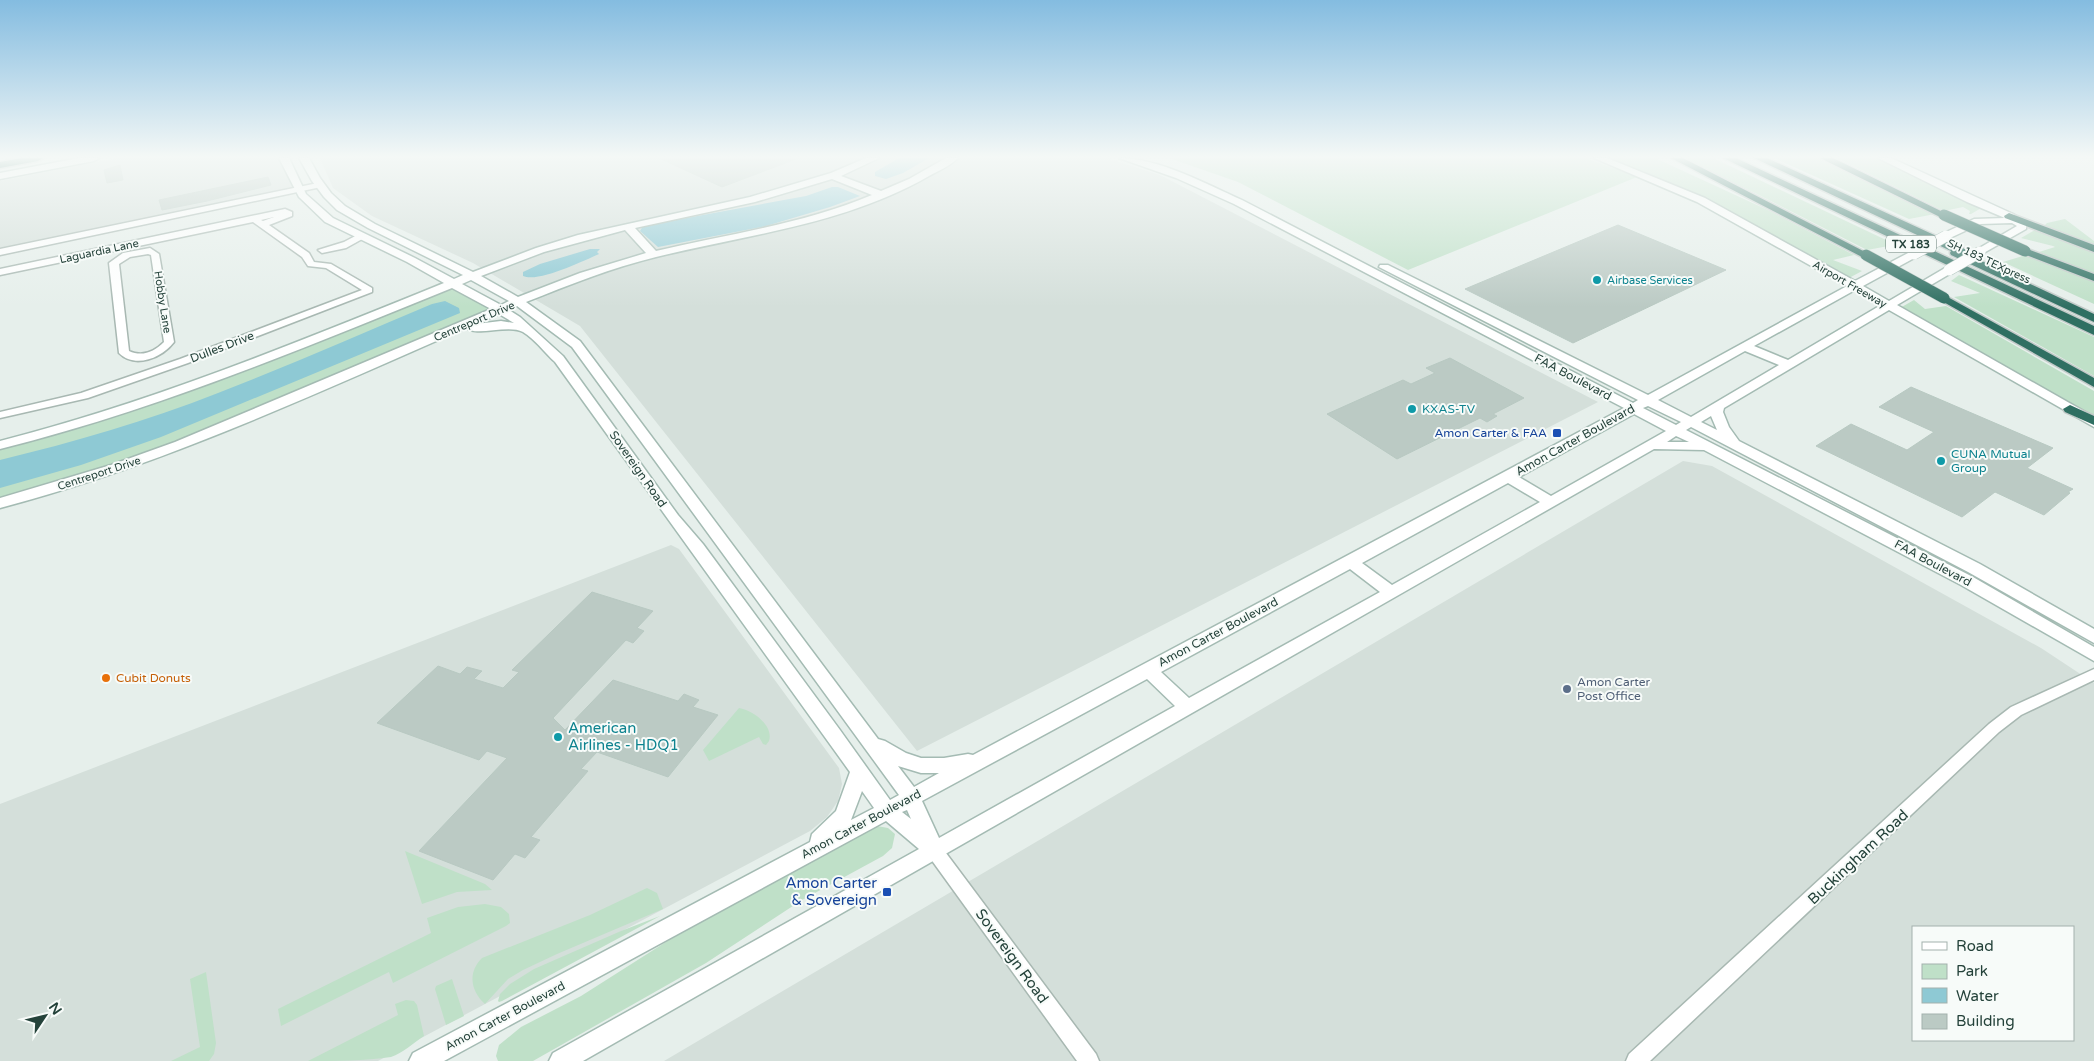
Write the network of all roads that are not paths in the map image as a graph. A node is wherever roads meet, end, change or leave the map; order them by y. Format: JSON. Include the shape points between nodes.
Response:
{"nodes":[{"id":1,"x":211,"y":208,"type":"edge"},
{"id":2,"x":316,"y":208,"type":"edge"},
{"id":3,"x":341,"y":208,"type":"edge"},
{"id":4,"x":717,"y":208,"type":"edge"},
{"id":5,"x":846,"y":208,"type":"edge"},
{"id":6,"x":1249,"y":208,"type":"edge"},
{"id":7,"x":1269,"y":208,"type":"edge"},
{"id":8,"x":1714,"y":208,"type":"edge"},
{"id":9,"x":1774,"y":208,"type":"edge"},
{"id":10,"x":1774,"y":208,"type":"edge"},
{"id":11,"x":1833,"y":208,"type":"edge"},
{"id":12,"x":1844,"y":208,"type":"edge"},
{"id":13,"x":1856,"y":208,"type":"edge"},
{"id":14,"x":1867,"y":208,"type":"edge"},
{"id":15,"x":1928,"y":208,"type":"edge"},
{"id":16,"x":1989,"y":208,"type":"edge"},
{"id":17,"x":1777,"y":209,"type":"junction"},
{"id":18,"x":2009,"y":216,"type":"junction"},
{"id":19,"x":254,"y":219,"type":"junction"},
{"id":20,"x":2019,"y":222,"type":"junction"},
{"id":21,"x":262,"y":224,"type":"junction"},
{"id":22,"x":627,"y":226,"type":"junction"},
{"id":23,"x":2034,"y":226,"type":"junction"},
{"id":24,"x":378,"y":230,"type":"junction"},
{"id":25,"x":361,"y":236,"type":"junction"},
{"id":26,"x":133,"y":248,"type":"junction"},
{"id":27,"x":2094,"y":249,"type":"edge"},
{"id":28,"x":0,"y":252,"type":"edge"},
{"id":29,"x":652,"y":254,"type":"junction"},
{"id":30,"x":521,"y":257,"type":"junction"},
{"id":31,"x":411,"y":260,"type":"junction"},
{"id":32,"x":444,"y":261,"type":"junction"},
{"id":33,"x":1814,"y":263,"type":"junction"},
{"id":34,"x":0,"y":272,"type":"edge"},
{"id":35,"x":1398,"y":274,"type":"junction"},
{"id":36,"x":472,"y":276,"type":"junction"},
{"id":37,"x":1385,"y":278,"type":"junction"},
{"id":38,"x":2094,"y":278,"type":"edge"},
{"id":39,"x":454,"y":283,"type":"junction"},
{"id":40,"x":560,"y":285,"type":"junction"},
{"id":41,"x":1854,"y":286,"type":"junction"},
{"id":42,"x":412,"y":300,"type":"junction"},
{"id":43,"x":1828,"y":300,"type":"junction"},
{"id":44,"x":517,"y":302,"type":"junction"},
{"id":45,"x":1888,"y":306,"type":"junction"},
{"id":46,"x":501,"y":310,"type":"junction"},
{"id":47,"x":2094,"y":312,"type":"edge"},
{"id":48,"x":2094,"y":318,"type":"edge"},
{"id":49,"x":547,"y":321,"type":"junction"},
{"id":50,"x":1858,"y":324,"type":"junction"},
{"id":51,"x":2094,"y":324,"type":"edge"},
{"id":52,"x":1922,"y":326,"type":"junction"},
{"id":53,"x":527,"y":329,"type":"junction"},
{"id":54,"x":2094,"y":330,"type":"edge"},
{"id":55,"x":428,"y":341,"type":"junction"},
{"id":56,"x":1745,"y":346,"type":"junction"},
{"id":57,"x":145,"y":358,"type":"junction"},
{"id":58,"x":1788,"y":365,"type":"junction"},
{"id":59,"x":148,"y":374,"type":"junction"},
{"id":60,"x":2094,"y":383,"type":"edge"},
{"id":61,"x":1648,"y":400,"type":"junction"},
{"id":62,"x":1719,"y":406,"type":"junction"},
{"id":63,"x":1634,"y":408,"type":"junction"},
{"id":64,"x":0,"y":415,"type":"edge"},
{"id":65,"x":1690,"y":422,"type":"junction"},
{"id":66,"x":2094,"y":422,"type":"edge"},
{"id":67,"x":1675,"y":430,"type":"junction"},
{"id":68,"x":0,"y":445,"type":"edge"},
{"id":69,"x":1649,"y":445,"type":"junction"},
{"id":70,"x":1735,"y":445,"type":"junction"},
{"id":71,"x":1723,"y":454,"type":"junction"},
{"id":72,"x":1508,"y":477,"type":"junction"},
{"id":73,"x":1551,"y":502,"type":"junction"},
{"id":74,"x":0,"y":503,"type":"edge"},
{"id":75,"x":1350,"y":561,"type":"junction"},
{"id":76,"x":1391,"y":594,"type":"junction"},
{"id":77,"x":2094,"y":637,"type":"edge"},
{"id":78,"x":2094,"y":654,"type":"edge"},
{"id":79,"x":1147,"y":669,"type":"junction"},
{"id":80,"x":2094,"y":674,"type":"edge"},
{"id":81,"x":1187,"y":707,"type":"junction"},
{"id":82,"x":851,"y":715,"type":"junction"},
{"id":83,"x":991,"y":754,"type":"junction"},
{"id":84,"x":859,"y":772,"type":"junction"},
{"id":85,"x":912,"y":797,"type":"junction"},
{"id":86,"x":886,"y":810,"type":"junction"},
{"id":87,"x":934,"y":850,"type":"junction"},
{"id":88,"x":801,"y":856,"type":"junction"},
{"id":89,"x":421,"y":1061,"type":"edge"},
{"id":90,"x":561,"y":1061,"type":"edge"},
{"id":91,"x":1089,"y":1061,"type":"edge"},
{"id":92,"x":1636,"y":1061,"type":"edge"}],
"edges":[{"from":1,"to":28,"type":"street"},
{"from":2,"to":25,"type":"street","name":"Sovereign Road","via":[[330,220]]},
{"from":3,"to":24,"type":"street","name":"Sovereign Road"},
{"from":4,"to":22,"type":"street"},
{"from":5,"to":29,"type":"street","name":"Centreport Drive","via":[[784,226]]},
{"from":6,"to":37,"type":"street","name":"FAA Boulevard"},
{"from":7,"to":35,"type":"street","name":"FAA Boulevard"},
{"from":8,"to":33,"type":"street","name":"Airport Freeway"},
{"from":9,"to":17,"type":"highway"},
{"from":10,"to":17,"type":"highway"},
{"from":11,"to":54,"type":"highway","number":"TX 183"},
{"from":12,"to":51,"type":"highway","name":"SH 183 TEXpress"},
{"from":13,"to":48,"type":"highway","name":"SH 183 TEXpress"},
{"from":14,"to":47,"type":"highway","number":"TX 183"},
{"from":15,"to":38,"type":"highway","bridge":true},
{"from":16,"to":18,"type":"street"},
{"from":17,"to":60,"type":"highway","bridge":true},
{"from":18,"to":20,"type":"street","name":"Amon Carter Boulevard"},
{"from":18,"to":23,"type":"highway"},
{"from":19,"to":21,"type":"street"},
{"from":19,"to":21,"type":"street","name":"Laguardia Lane","via":[[285,212],[289,214]]},
{"from":19,"to":26,"type":"street","name":"Laguardia Lane"},
{"from":20,"to":23,"type":"street","name":"Amon Carter Boulevard"},
{"from":20,"to":41,"type":"street","name":"Amon Carter Boulevard","bridge":true,"via":[[1978,221]]},
{"from":20,"to":45,"type":"street","bridge":true,"via":[[2020,230]]},
{"from":21,"to":59,"type":"street","name":"Dulles Drive","via":[[306,256],[311,264],[328,266],[370,290]]},
{"from":22,"to":29,"type":"street"},
{"from":22,"to":30,"type":"street","via":[[563,242]]},
{"from":23,"to":27,"type":"highway"},
{"from":24,"to":25,"type":"street"},
{"from":24,"to":32,"type":"street","name":"Sovereign Road"},
{"from":25,"to":31,"type":"street","name":"Sovereign Road"},
{"from":26,"to":34,"type":"street","name":"Laguardia Lane"},
{"from":26,"to":57,"type":"street","via":[[114,263],[124,353]]},
{"from":26,"to":57,"type":"street","name":"Hobby Lane","via":[[155,254],[169,342],[164,349]]},
{"from":29,"to":40,"type":"street","name":"Centreport Drive"},
{"from":30,"to":32,"type":"street","via":[[479,265]]},
{"from":30,"to":36,"type":"street"},
{"from":31,"to":39,"type":"street","name":"Sovereign Road"},
{"from":31,"to":42,"type":"street","via":[[429,276],[430,281],[422,294]]},
{"from":32,"to":36,"type":"street","name":"Sovereign Road"},
{"from":33,"to":41,"type":"street","name":"Airport Freeway"},
{"from":33,"to":43,"type":"street","via":[[1832,280],[1834,292]]},
{"from":35,"to":37,"type":"street"},
{"from":35,"to":61,"type":"street","name":"FAA Boulevard"},
{"from":36,"to":39,"type":"street"},
{"from":36,"to":44,"type":"street","name":"Sovereign Road"},
{"from":37,"to":63,"type":"street","name":"FAA Boulevard"},
{"from":39,"to":42,"type":"street"},
{"from":39,"to":46,"type":"street","name":"Sovereign Road"},
{"from":40,"to":44,"type":"street","name":"Centreport Drive"},
{"from":40,"to":49,"type":"street","via":[[545,300]]},
{"from":41,"to":43,"type":"street","name":"Amon Carter Boulevard"},
{"from":41,"to":45,"type":"street","name":"Airport Freeway"},
{"from":42,"to":68,"type":"street","via":[[181,391],[83,424]]},
{"from":43,"to":56,"type":"street","name":"Amon Carter Boulevard"},
{"from":44,"to":46,"type":"street","name":"Centreport Drive"},
{"from":44,"to":49,"type":"street","name":"Sovereign Road"},
{"from":45,"to":50,"type":"street"},
{"from":45,"to":52,"type":"street","name":"Airport Freeway"},
{"from":46,"to":53,"type":"street","name":"Sovereign Road"},
{"from":46,"to":55,"type":"street","name":"Centreport Drive"},
{"from":49,"to":82,"type":"street","name":"Sovereign Road","via":[[576,344]]},
{"from":50,"to":52,"type":"street","via":[[1891,318]]},
{"from":50,"to":58,"type":"street"},
{"from":52,"to":66,"type":"street","name":"Airport Freeway"},
{"from":53,"to":55,"type":"street","via":[[513,325],[489,325]]},
{"from":53,"to":84,"type":"street","name":"Sovereign Road","via":[[559,359]]},
{"from":55,"to":74,"type":"street","name":"Centreport Drive","via":[[180,445]]},
{"from":56,"to":58,"type":"street"},
{"from":56,"to":61,"type":"street","name":"Amon Carter Boulevard"},
{"from":57,"to":59,"type":"street"},
{"from":58,"to":62,"type":"street"},
{"from":59,"to":64,"type":"street","name":"Dulles Drive","via":[[84,396]]},
{"from":61,"to":63,"type":"street","name":"Amon Carter Boulevard"},
{"from":61,"to":65,"type":"street","name":"FAA Boulevard"},
{"from":62,"to":65,"type":"street"},
{"from":62,"to":70,"type":"street","via":[[1716,412],[1718,420]]},
{"from":63,"to":67,"type":"street","name":"FAA Boulevard"},
{"from":63,"to":72,"type":"street","name":"Amon Carter Boulevard"},
{"from":65,"to":67,"type":"street"},
{"from":65,"to":70,"type":"street","name":"FAA Boulevard"},
{"from":67,"to":69,"type":"street"},
{"from":67,"to":71,"type":"street","name":"FAA Boulevard"},
{"from":69,"to":71,"type":"street","via":[[1685,445]]},
{"from":69,"to":73,"type":"street"},
{"from":70,"to":77,"type":"street","name":"FAA Boulevard","via":[[1974,568]]},
{"from":71,"to":78,"type":"street","name":"FAA Boulevard","via":[[1967,581]]},
{"from":72,"to":73,"type":"street"},
{"from":72,"to":75,"type":"street","name":"Amon Carter Boulevard"},
{"from":73,"to":76,"type":"street"},
{"from":75,"to":76,"type":"street"},
{"from":75,"to":79,"type":"street","name":"Amon Carter Boulevard"},
{"from":76,"to":81,"type":"street"},
{"from":79,"to":81,"type":"street"},
{"from":79,"to":83,"type":"street","name":"Amon Carter Boulevard"},
{"from":80,"to":92,"type":"street","name":"Buckingham Road","via":[[2016,711],[1994,728]]},
{"from":81,"to":87,"type":"street"},
{"from":82,"to":83,"type":"street","via":[[887,751],[916,764],[959,763]]},
{"from":82,"to":85,"type":"street","name":"Sovereign Road"},
{"from":83,"to":85,"type":"street","name":"Amon Carter Boulevard"},
{"from":84,"to":86,"type":"street","name":"Sovereign Road"},
{"from":84,"to":88,"type":"street","via":[[844,815]]},
{"from":85,"to":86,"type":"street","name":"Amon Carter Boulevard"},
{"from":85,"to":87,"type":"street","name":"Sovereign Road"},
{"from":86,"to":87,"type":"street","name":"Sovereign Road"},
{"from":86,"to":88,"type":"street","name":"Amon Carter Boulevard"},
{"from":87,"to":90,"type":"street"},
{"from":87,"to":91,"type":"street","name":"Sovereign Road"},
{"from":88,"to":89,"type":"street","name":"Amon Carter Boulevard"}]}
